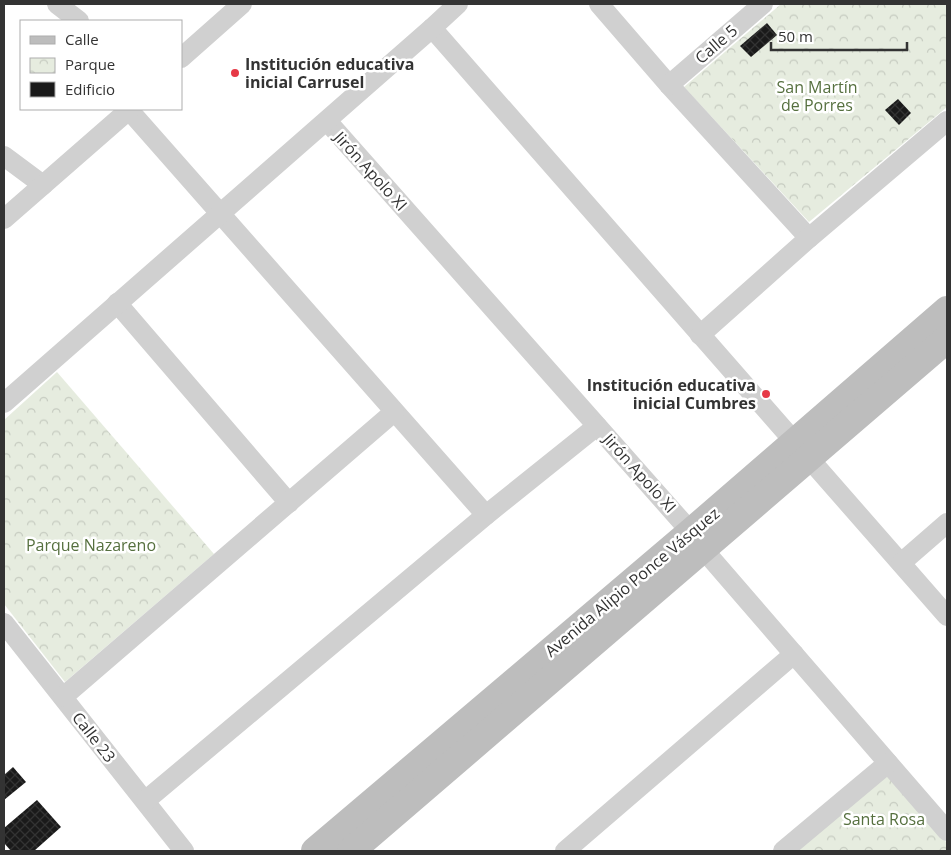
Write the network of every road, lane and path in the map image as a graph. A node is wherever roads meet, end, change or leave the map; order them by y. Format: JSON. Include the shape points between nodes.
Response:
{"nodes":[{"id":1,"x":57,"y":4,"type":"edge"},
{"id":2,"x":242,"y":4,"type":"edge"},
{"id":3,"x":458,"y":4,"type":"edge"},
{"id":4,"x":599,"y":4,"type":"edge"},
{"id":5,"x":763,"y":4,"type":"edge"},
{"id":6,"x":79,"y":20,"type":"edge"},
{"id":7,"x":432,"y":28,"type":"junction"},
{"id":8,"x":182,"y":57,"type":"edge"},
{"id":9,"x":669,"y":85,"type":"junction"},
{"id":10,"x":129,"y":110,"type":"edge"},
{"id":11,"x":131,"y":110,"type":"edge"},
{"id":12,"x":326,"y":120,"type":"junction"},
{"id":13,"x":947,"y":121,"type":"edge"},
{"id":14,"x":4,"y":156,"type":"edge"},
{"id":15,"x":43,"y":185,"type":"junction"},
{"id":16,"x":221,"y":213,"type":"junction"},
{"id":17,"x":4,"y":219,"type":"edge"},
{"id":18,"x":809,"y":238,"type":"junction"},
{"id":19,"x":118,"y":303,"type":"junction"},
{"id":20,"x":947,"y":310,"type":"edge"},
{"id":21,"x":700,"y":335,"type":"junction"},
{"id":22,"x":947,"y":339,"type":"edge"},
{"id":23,"x":4,"y":403,"type":"edge"},
{"id":24,"x":394,"y":412,"type":"junction"},
{"id":25,"x":597,"y":426,"type":"junction"},
{"id":26,"x":801,"y":450,"type":"junction"},
{"id":27,"x":289,"y":503,"type":"junction"},
{"id":28,"x":486,"y":515,"type":"junction"},
{"id":29,"x":947,"y":524,"type":"edge"},
{"id":30,"x":697,"y":540,"type":"junction"},
{"id":31,"x":901,"y":563,"type":"junction"},
{"id":32,"x":947,"y":616,"type":"edge"},
{"id":33,"x":4,"y":623,"type":"edge"},
{"id":34,"x":794,"y":654,"type":"junction"},
{"id":35,"x":63,"y":696,"type":"junction"},
{"id":36,"x":888,"y":763,"type":"junction"},
{"id":37,"x":145,"y":801,"type":"junction"},
{"id":38,"x":947,"y":831,"type":"edge"},
{"id":39,"x":184,"y":851,"type":"edge"},
{"id":40,"x":315,"y":851,"type":"edge"},
{"id":41,"x":351,"y":851,"type":"edge"},
{"id":42,"x":564,"y":851,"type":"edge"},
{"id":43,"x":783,"y":851,"type":"edge"}],
"edges":[{"from":1,"to":6,"type":"street"},
{"from":2,"to":8,"type":"street"},
{"from":3,"to":7,"type":"street"},
{"from":4,"to":9,"type":"street"},
{"from":5,"to":9,"type":"street","name":"Calle 5"},
{"from":7,"to":12,"type":"street"},
{"from":7,"to":21,"type":"street"},
{"from":9,"to":18,"type":"street"},
{"from":10,"to":15,"type":"street"},
{"from":11,"to":16,"type":"street"},
{"from":12,"to":16,"type":"street"},
{"from":12,"to":25,"type":"street","name":"Jirón Apolo XI"},
{"from":13,"to":18,"type":"street"},
{"from":14,"to":15,"type":"street"},
{"from":15,"to":17,"type":"street"},
{"from":16,"to":19,"type":"street"},
{"from":16,"to":24,"type":"street"},
{"from":18,"to":21,"type":"street"},
{"from":19,"to":23,"type":"street"},
{"from":19,"to":27,"type":"street"},
{"from":20,"to":26,"type":"street","name":"Avenida Alipio Ponce Vásquez"},
{"from":21,"to":26,"type":"street"},
{"from":22,"to":26,"type":"street","name":"Avenida Alipio Ponce Vásquez"},
{"from":24,"to":27,"type":"street"},
{"from":24,"to":28,"type":"street"},
{"from":25,"to":28,"type":"street"},
{"from":25,"to":30,"type":"street","name":"Jirón Apolo XI"},
{"from":26,"to":30,"type":"street","name":"Avenida Alipio Ponce Vásquez"},
{"from":26,"to":31,"type":"street"},
{"from":27,"to":35,"type":"street"},
{"from":28,"to":37,"type":"street"},
{"from":29,"to":31,"type":"street"},
{"from":30,"to":34,"type":"street","name":"Jirón Apolo XI"},
{"from":30,"to":40,"type":"street","name":"Avenida Alipio Ponce Vásquez"},
{"from":30,"to":41,"type":"street","name":"Avenida Alipio Ponce Vásquez"},
{"from":31,"to":32,"type":"street"},
{"from":33,"to":35,"type":"street","name":"Calle 23"},
{"from":34,"to":36,"type":"street","name":"Jirón Apolo XI"},
{"from":34,"to":42,"type":"street"},
{"from":35,"to":37,"type":"street","name":"Calle 23"},
{"from":36,"to":38,"type":"street","name":"Jirón Apolo XI"},
{"from":36,"to":43,"type":"street"},
{"from":37,"to":39,"type":"street","name":"Calle 23"}]}
